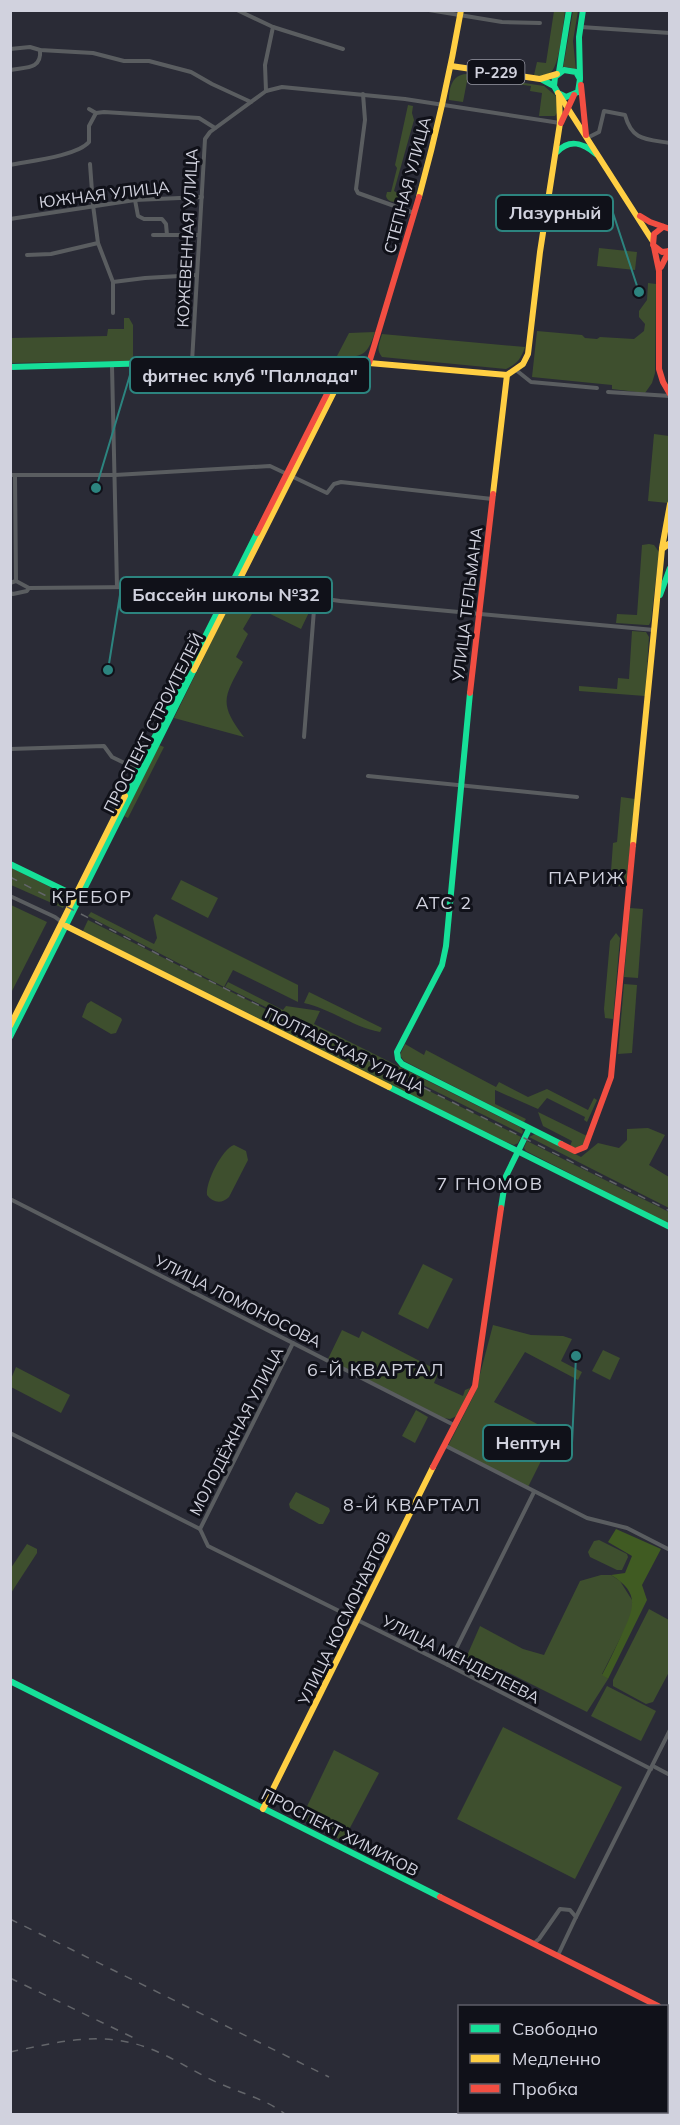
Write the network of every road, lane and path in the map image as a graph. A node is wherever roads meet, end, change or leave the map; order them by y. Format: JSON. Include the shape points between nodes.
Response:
{"nodes":[{"id":1,"x":237,"y":10,"type":"edge"},
{"id":2,"x":429,"y":10,"type":"edge"},
{"id":3,"x":569,"y":10,"type":"edge"},
{"id":4,"x":583,"y":10,"type":"edge"},
{"id":5,"x":461,"y":13,"type":"edge"},
{"id":6,"x":540,"y":23,"type":"dead end"},
{"id":7,"x":273,"y":27,"type":"junction"},
{"id":8,"x":580,"y":27,"type":"junction"},
{"id":9,"x":669,"y":33,"type":"edge"},
{"id":10,"x":10,"y":49,"type":"edge"},
{"id":11,"x":40,"y":50,"type":"junction"},
{"id":12,"x":343,"y":50,"type":"dead end"},
{"id":13,"x":451,"y":66,"type":"junction"},
{"id":14,"x":10,"y":70,"type":"edge"},
{"id":15,"x":558,"y":73,"type":"junction"},
{"id":16,"x":540,"y":79,"type":"junction"},
{"id":17,"x":581,"y":81,"type":"junction"},
{"id":18,"x":554,"y":86,"type":"junction"},
{"id":19,"x":266,"y":91,"type":"junction"},
{"id":20,"x":558,"y":93,"type":"junction"},
{"id":21,"x":363,"y":94,"type":"junction"},
{"id":22,"x":574,"y":95,"type":"junction"},
{"id":23,"x":251,"y":102,"type":"junction"},
{"id":24,"x":442,"y":104,"type":"junction"},
{"id":25,"x":89,"y":109,"type":"dead end"},
{"id":26,"x":568,"y":109,"type":"junction"},
{"id":27,"x":96,"y":113,"type":"junction"},
{"id":28,"x":560,"y":123,"type":"junction"},
{"id":29,"x":215,"y":128,"type":"junction"},
{"id":30,"x":586,"y":138,"type":"junction"},
{"id":31,"x":669,"y":143,"type":"edge"},
{"id":32,"x":556,"y":152,"type":"junction"},
{"id":33,"x":598,"y":155,"type":"junction"},
{"id":34,"x":90,"y":164,"type":"dead end"},
{"id":35,"x":10,"y":165,"type":"edge"},
{"id":36,"x":202,"y":197,"type":"junction"},
{"id":37,"x":135,"y":200,"type":"junction"},
{"id":38,"x":93,"y":205,"type":"junction"},
{"id":39,"x":414,"y":213,"type":"junction"},
{"id":40,"x":636,"y":213,"type":"junction"},
{"id":41,"x":10,"y":219,"type":"edge"},
{"id":42,"x":666,"y":228,"type":"edge"},
{"id":43,"x":153,"y":235,"type":"dead end"},
{"id":44,"x":167,"y":235,"type":"junction"},
{"id":45,"x":199,"y":235,"type":"junction"},
{"id":46,"x":98,"y":243,"type":"junction"},
{"id":47,"x":653,"y":244,"type":"junction"},
{"id":48,"x":669,"y":251,"type":"edge"},
{"id":49,"x":27,"y":255,"type":"dead end"},
{"id":50,"x":659,"y":271,"type":"junction"},
{"id":51,"x":197,"y":275,"type":"junction"},
{"id":52,"x":113,"y":282,"type":"junction"},
{"id":53,"x":113,"y":313,"type":"dead end"},
{"id":54,"x":192,"y":362,"type":"junction"},
{"id":55,"x":351,"y":362,"type":"junction"},
{"id":56,"x":359,"y":363,"type":"junction"},
{"id":57,"x":369,"y":363,"type":"junction"},
{"id":58,"x":112,"y":366,"type":"junction"},
{"id":59,"x":10,"y":367,"type":"edge"},
{"id":60,"x":516,"y":370,"type":"junction"},
{"id":61,"x":507,"y":375,"type":"junction"},
{"id":62,"x":597,"y":388,"type":"dead end"},
{"id":63,"x":608,"y":392,"type":"dead end"},
{"id":64,"x":669,"y":395,"type":"edge"},
{"id":65,"x":115,"y":474,"type":"junction"},
{"id":66,"x":289,"y":475,"type":"junction"},
{"id":67,"x":13,"y":476,"type":"edge"},
{"id":68,"x":493,"y":499,"type":"junction"},
{"id":69,"x":669,"y":506,"type":"edge"},
{"id":70,"x":669,"y":512,"type":"edge"},
{"id":71,"x":669,"y":543,"type":"edge"},
{"id":72,"x":662,"y":549,"type":"junction"},
{"id":73,"x":669,"y":570,"type":"edge"},
{"id":74,"x":16,"y":581,"type":"junction"},
{"id":75,"x":10,"y":583,"type":"edge"},
{"id":76,"x":234,"y":586,"type":"junction"},
{"id":77,"x":117,"y":587,"type":"junction"},
{"id":78,"x":29,"y":588,"type":"junction"},
{"id":79,"x":10,"y":593,"type":"edge"},
{"id":80,"x":315,"y":597,"type":"junction"},
{"id":81,"x":656,"y":607,"type":"junction"},
{"id":82,"x":480,"y":613,"type":"junction"},
{"id":83,"x":654,"y":630,"type":"junction"},
{"id":84,"x":304,"y":737,"type":"dead end"},
{"id":85,"x":10,"y":749,"type":"edge"},
{"id":86,"x":139,"y":770,"type":"junction"},
{"id":87,"x":368,"y":777,"type":"dead end"},
{"id":88,"x":461,"y":784,"type":"junction"},
{"id":89,"x":577,"y":797,"type":"dead end"},
{"id":90,"x":10,"y":864,"type":"edge"},
{"id":91,"x":10,"y":896,"type":"edge"},
{"id":92,"x":78,"y":897,"type":"junction"},
{"id":93,"x":64,"y":924,"type":"junction"},
{"id":94,"x":10,"y":1026,"type":"edge"},
{"id":95,"x":10,"y":1037,"type":"edge"},
{"id":96,"x":398,"y":1059,"type":"joint"},
{"id":97,"x":529,"y":1129,"type":"junction"},
{"id":98,"x":519,"y":1150,"type":"junction"},
{"id":99,"x":10,"y":1199,"type":"edge"},
{"id":100,"x":669,"y":1227,"type":"edge"},
{"id":101,"x":293,"y":1343,"type":"junction"},
{"id":102,"x":454,"y":1425,"type":"junction"},
{"id":103,"x":10,"y":1433,"type":"edge"},
{"id":104,"x":444,"y":1445,"type":"junction"},
{"id":105,"x":534,"y":1492,"type":"junction"},
{"id":106,"x":200,"y":1529,"type":"junction"},
{"id":107,"x":669,"y":1550,"type":"edge"},
{"id":108,"x":358,"y":1620,"type":"junction"},
{"id":109,"x":448,"y":1665,"type":"junction"},
{"id":110,"x":10,"y":1681,"type":"edge"},
{"id":111,"x":669,"y":1730,"type":"edge"},
{"id":112,"x":652,"y":1768,"type":"junction"},
{"id":113,"x":669,"y":1775,"type":"edge"},
{"id":114,"x":264,"y":1809,"type":"junction"},
{"id":115,"x":576,"y":1917,"type":"junction"},
{"id":116,"x":533,"y":1944,"type":"junction"},
{"id":117,"x":558,"y":1956,"type":"junction"},
{"id":118,"x":654,"y":2005,"type":"edge"}],
"edges":[{"from":1,"to":7,"type":"street"},
{"from":2,"to":5,"type":"street"},
{"from":3,"to":15,"type":"street"},
{"from":4,"to":8,"type":"street"},
{"from":5,"to":6,"type":"street","via":[[502,22]]},
{"from":5,"to":13,"type":"street","name":"СТЕПНАЯ УЛИЦА","number":"Р-229"},
{"from":7,"to":12,"type":"street"},
{"from":7,"to":19,"type":"street","via":[[265,65]]},
{"from":8,"to":9,"type":"street"},
{"from":8,"to":17,"type":"street"},
{"from":10,"to":11,"type":"street"},
{"from":11,"to":14,"type":"street","via":[[35,66]]},
{"from":11,"to":23,"type":"street","via":[[149,61],[191,72]]},
{"from":13,"to":16,"type":"street","number":"Р-229"},
{"from":13,"to":24,"type":"street","name":"СТЕПНАЯ УЛИЦА"},
{"from":15,"to":16,"type":"street","number":"Р-229"},
{"from":15,"to":17,"type":"street","via":[[572,70]]},
{"from":15,"to":18,"type":"street"},
{"from":16,"to":18,"type":"street","number":"Р-229"},
{"from":17,"to":22,"type":"street"},
{"from":17,"to":30,"type":"street"},
{"from":18,"to":20,"type":"street"},
{"from":19,"to":21,"type":"street","via":[[282,87]]},
{"from":19,"to":23,"type":"street"},
{"from":20,"to":22,"type":"street"},
{"from":20,"to":26,"type":"street"},
{"from":20,"to":28,"type":"street"},
{"from":21,"to":24,"type":"street"},
{"from":21,"to":39,"type":"street","via":[[366,120],[358,194]]},
{"from":22,"to":26,"type":"street"},
{"from":23,"to":29,"type":"street"},
{"from":24,"to":28,"type":"street"},
{"from":24,"to":39,"type":"street","name":"СТЕПНАЯ УЛИЦА"},
{"from":25,"to":27,"type":"street"},
{"from":26,"to":28,"type":"street"},
{"from":26,"to":30,"type":"street"},
{"from":27,"to":29,"type":"street","via":[[199,118]]},
{"from":27,"to":35,"type":"street","via":[[88,126],[89,142],[85,147]]},
{"from":28,"to":32,"type":"street"},
{"from":29,"to":36,"type":"street","name":"КОЖЕВЕННАЯ УЛИЦА","via":[[205,139]]},
{"from":30,"to":31,"type":"street","via":[[599,132],[604,111],[625,115],[628,127],[644,139]]},
{"from":30,"to":33,"type":"street"},
{"from":32,"to":33,"type":"street","via":[[564,144],[574,142]]},
{"from":32,"to":60,"type":"street","via":[[528,354]]},
{"from":33,"to":40,"type":"street"},
{"from":34,"to":38,"type":"street"},
{"from":36,"to":37,"type":"street","name":"ЮЖНАЯ УЛИЦА"},
{"from":36,"to":45,"type":"street","name":"КОЖЕВЕННАЯ УЛИЦА"},
{"from":37,"to":38,"type":"street","name":"ЮЖНАЯ УЛИЦА"},
{"from":37,"to":44,"type":"street","via":[[138,216],[162,219]]},
{"from":38,"to":41,"type":"street","name":"ЮЖНАЯ УЛИЦА"},
{"from":38,"to":46,"type":"street"},
{"from":39,"to":57,"type":"street","name":"СТЕПНАЯ УЛИЦА"},
{"from":40,"to":42,"type":"street"},
{"from":40,"to":47,"type":"street"},
{"from":42,"to":47,"type":"street","via":[[654,232]]},
{"from":43,"to":44,"type":"street"},
{"from":44,"to":45,"type":"street"},
{"from":45,"to":51,"type":"street","name":"КОЖЕВЕННАЯ УЛИЦА"},
{"from":46,"to":49,"type":"street","via":[[51,254]]},
{"from":46,"to":52,"type":"street"},
{"from":47,"to":48,"type":"street","via":[[662,252]]},
{"from":47,"to":50,"type":"street"},
{"from":48,"to":50,"type":"street"},
{"from":50,"to":64,"type":"street","via":[[659,369]]},
{"from":51,"to":52,"type":"street"},
{"from":51,"to":54,"type":"street","name":"КОЖЕВЕННАЯ УЛИЦА"},
{"from":52,"to":53,"type":"street"},
{"from":54,"to":55,"type":"street"},
{"from":54,"to":58,"type":"street"},
{"from":55,"to":56,"type":"street"},
{"from":55,"to":66,"type":"street","name":"ПРОСПЕКТ СТРОИТЕЛЕЙ","via":[[333,382]]},
{"from":56,"to":57,"type":"street"},
{"from":56,"to":66,"type":"street","name":"ПРОСПЕКТ СТРОИТЕЛЕЙ","via":[[338,384]]},
{"from":57,"to":61,"type":"street"},
{"from":58,"to":59,"type":"street"},
{"from":58,"to":65,"type":"street"},
{"from":60,"to":61,"type":"street"},
{"from":60,"to":62,"type":"street","via":[[531,382]]},
{"from":61,"to":68,"type":"street","name":"УЛИЦА ТЕЛЬМАНА"},
{"from":63,"to":64,"type":"street"},
{"from":65,"to":66,"type":"street","via":[[270,466]]},
{"from":65,"to":67,"type":"street"},
{"from":65,"to":77,"type":"street"},
{"from":66,"to":68,"type":"street","via":[[327,493],[341,482]]},
{"from":66,"to":76,"type":"street","name":"ПРОСПЕКТ СТРОИТЕЛЕЙ"},
{"from":67,"to":74,"type":"street"},
{"from":68,"to":82,"type":"street","name":"УЛИЦА ТЕЛЬМАНА"},
{"from":69,"to":70,"type":"street"},
{"from":69,"to":72,"type":"street"},
{"from":71,"to":72,"type":"street"},
{"from":72,"to":81,"type":"street"},
{"from":73,"to":81,"type":"street"},
{"from":74,"to":75,"type":"street"},
{"from":74,"to":78,"type":"street"},
{"from":76,"to":77,"type":"street"},
{"from":76,"to":80,"type":"street"},
{"from":76,"to":86,"type":"street","name":"ПРОСПЕКТ СТРОИТЕЛЕЙ"},
{"from":76,"to":92,"type":"street","name":"ПРОСПЕКТ СТРОИТЕЛЕЙ"},
{"from":77,"to":78,"type":"street"},
{"from":78,"to":79,"type":"street"},
{"from":80,"to":82,"type":"street"},
{"from":80,"to":84,"type":"street"},
{"from":81,"to":83,"type":"street"},
{"from":82,"to":83,"type":"street"},
{"from":82,"to":88,"type":"street","name":"УЛИЦА ТЕЛЬМАНА"},
{"from":83,"to":97,"type":"street","name":"ПОЛТАВСКАЯ УЛИЦА","via":[[611,1077],[585,1147],[579,1151]]},
{"from":85,"to":86,"type":"street","via":[[104,746],[112,757]]},
{"from":86,"to":92,"type":"street","name":"ПРОСПЕКТ СТРОИТЕЛЕЙ"},
{"from":87,"to":88,"type":"street"},
{"from":88,"to":89,"type":"street"},
{"from":88,"to":96,"type":"street","name":"УЛИЦА ТЕЛЬМАНА","via":[[442,964],[397,1052]]},
{"from":90,"to":92,"type":"street"},
{"from":91,"to":93,"type":"street","name":"ПОЛТАВСКАЯ УЛИЦА"},
{"from":92,"to":93,"type":"street","name":"ПРОСПЕКТ СТРОИТЕЛЕЙ"},
{"from":93,"to":94,"type":"street","name":"ПРОСПЕКТ СТРОИТЕЛЕЙ"},
{"from":93,"to":95,"type":"street","name":"ПРОСПЕКТ СТРОИТЕЛЕЙ"},
{"from":93,"to":98,"type":"street","name":"ПОЛТАВСКАЯ УЛИЦА"},
{"from":96,"to":97,"type":"street","name":"ПОЛТАВСКАЯ УЛИЦА"},
{"from":97,"to":98,"type":"street","name":"УЛИЦА КОСМОНАВТОВ"},
{"from":98,"to":100,"type":"street","name":"ПОЛТАВСКАЯ УЛИЦА"},
{"from":98,"to":102,"type":"street","name":"УЛИЦА КОСМОНАВТОВ","via":[[506,1176],[475,1386]]},
{"from":99,"to":101,"type":"street","name":"УЛИЦА ЛОМОНОСОВА"},
{"from":101,"to":102,"type":"street","name":"УЛИЦА ЛОМОНОСОВА"},
{"from":101,"to":106,"type":"street","name":"МОЛОДЁЖНАЯ УЛИЦА"},
{"from":102,"to":104,"type":"street","name":"УЛИЦА КОСМОНАВТОВ"},
{"from":103,"to":106,"type":"street","name":"УЛИЦА МЕНДЕЛЕЕВА"},
{"from":104,"to":105,"type":"street"},
{"from":104,"to":108,"type":"street","name":"УЛИЦА КОСМОНАВТОВ"},
{"from":105,"to":107,"type":"street","via":[[587,1518],[627,1528]]},
{"from":105,"to":109,"type":"street"},
{"from":106,"to":108,"type":"street","name":"УЛИЦА МЕНДЕЛЕЕВА","via":[[208,1546]]},
{"from":108,"to":109,"type":"street","name":"УЛИЦА МЕНДЕЛЕЕВА"},
{"from":108,"to":114,"type":"street","name":"УЛИЦА КОСМОНАВТОВ"},
{"from":109,"to":112,"type":"street","name":"УЛИЦА МЕНДЕЛЕЕВА"},
{"from":110,"to":114,"type":"street","name":"ПРОСПЕКТ ХИМИКОВ"},
{"from":111,"to":112,"type":"street"},
{"from":112,"to":113,"type":"street","name":"УЛИЦА МЕНДЕЛЕЕВА"},
{"from":112,"to":115,"type":"street"},
{"from":114,"to":116,"type":"street","name":"ПРОСПЕКТ ХИМИКОВ"},
{"from":115,"to":116,"type":"street","via":[[570,1910],[560,1909]]},
{"from":115,"to":117,"type":"street"},
{"from":116,"to":117,"type":"street","name":"ПРОСПЕКТ ХИМИКОВ"},
{"from":117,"to":118,"type":"street","name":"ПРОСПЕКТ ХИМИКОВ"}]}
